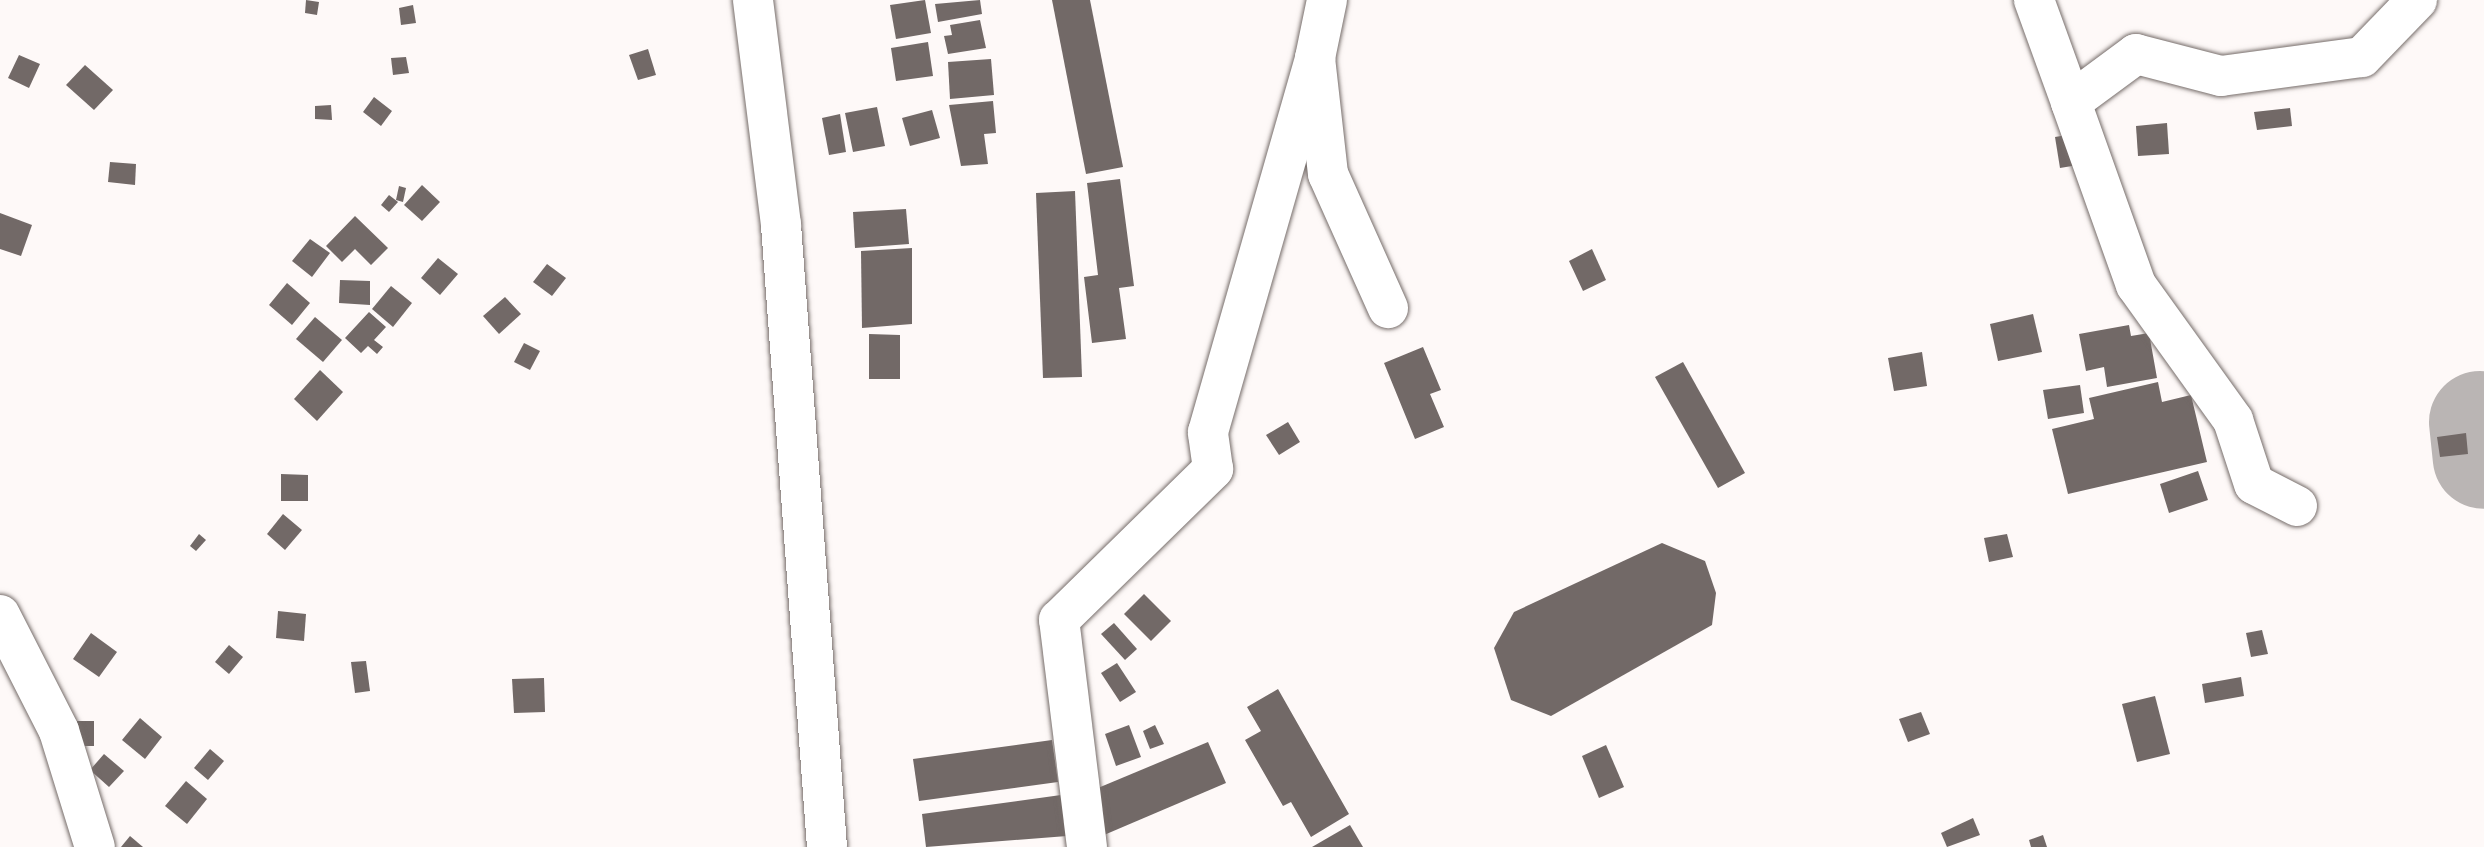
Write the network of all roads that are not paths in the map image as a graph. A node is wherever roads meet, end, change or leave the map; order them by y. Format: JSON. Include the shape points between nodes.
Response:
{"nodes":[{"id":1,"x":753,"y":0,"type":"edge"},
{"id":2,"x":1326,"y":0,"type":"edge"},
{"id":3,"x":2034,"y":0,"type":"edge"},
{"id":4,"x":2417,"y":0,"type":"edge"},
{"id":5,"x":1316,"y":58,"type":"junction"},
{"id":6,"x":2071,"y":102,"type":"junction"},
{"id":7,"x":1388,"y":308,"type":"dead end"},
{"id":8,"x":2297,"y":506,"type":"dead end"},
{"id":9,"x":0,"y":615,"type":"edge"},
{"id":10,"x":96,"y":847,"type":"edge"},
{"id":11,"x":827,"y":847,"type":"edge"},
{"id":12,"x":1087,"y":847,"type":"edge"}],
"edges":[{"from":1,"to":11,"type":"street","via":[[781,225]]},
{"from":2,"to":5,"type":"street"},
{"from":3,"to":6,"type":"street"},
{"from":4,"to":6,"type":"street","via":[[2362,57],[2221,76],[2136,54]]},
{"from":5,"to":7,"type":"street","via":[[1328,174]]},
{"from":5,"to":12,"type":"street","via":[[1208,432],[1213,469],[1059,620]]},
{"from":6,"to":8,"type":"street","via":[[2136,284],[2233,420],[2254,484]]},
{"from":9,"to":10,"type":"street","via":[[59,730]]}]}
